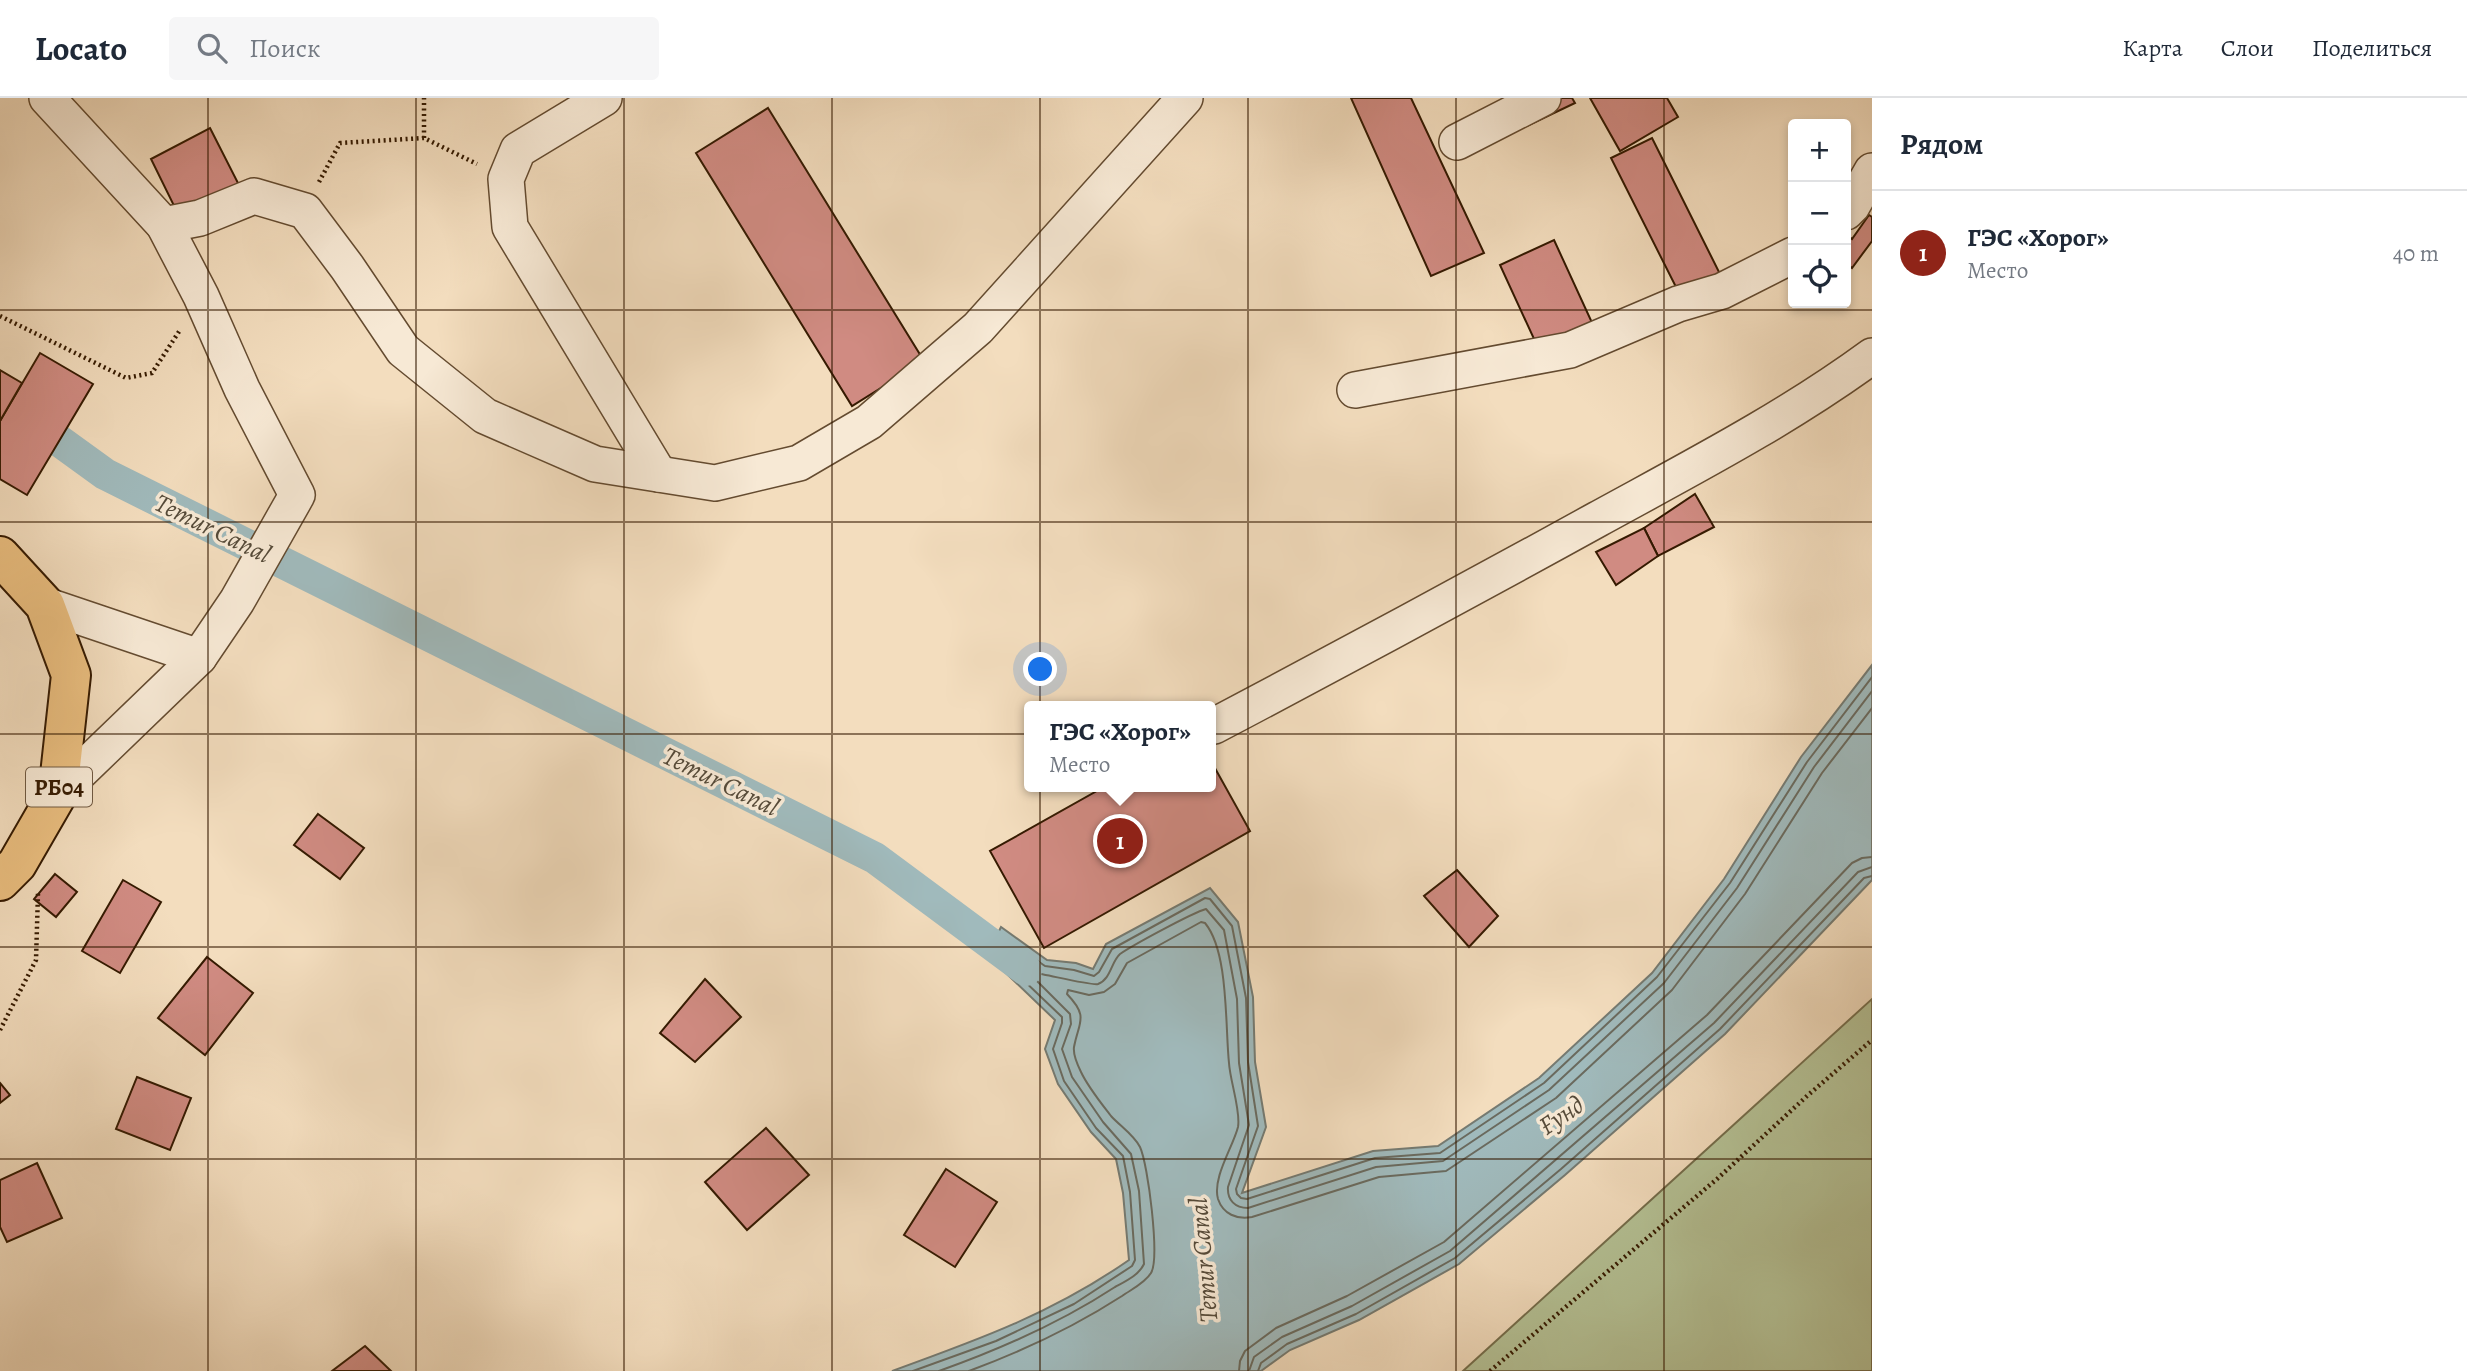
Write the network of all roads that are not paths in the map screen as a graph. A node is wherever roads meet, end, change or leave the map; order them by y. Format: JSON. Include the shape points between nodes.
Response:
{"nodes":[{"id":1,"x":47,"y":98,"type":"edge"},
{"id":2,"x":1185,"y":98,"type":"edge"},
{"id":3,"x":1543,"y":98,"type":"edge"},
{"id":4,"x":598,"y":100,"type":"edge"},
{"id":5,"x":1457,"y":142,"type":"dead end"},
{"id":6,"x":1872,"y":171,"type":"edge"},
{"id":7,"x":1851,"y":207,"type":"edge"},
{"id":8,"x":164,"y":225,"type":"junction"},
{"id":9,"x":1788,"y":258,"type":"edge"},
{"id":10,"x":1872,"y":356,"type":"edge"},
{"id":11,"x":1355,"y":390,"type":"dead end"},
{"id":12,"x":659,"y":474,"type":"junction"},
{"id":13,"x":0,"y":556,"type":"edge"},
{"id":14,"x":45,"y":605,"type":"junction"},
{"id":15,"x":199,"y":657,"type":"junction"},
{"id":16,"x":1216,"y":725,"type":"edge"},
{"id":17,"x":58,"y":793,"type":"junction"},
{"id":18,"x":9,"y":872,"type":"edge"}],
"edges":[{"from":1,"to":8,"type":"street"},
{"from":2,"to":12,"type":"street","via":[[978,328],[869,422],[799,463],[715,483]]},
{"from":3,"to":5,"type":"street"},
{"from":4,"to":12,"type":"street","via":[[518,150],[506,179],[510,227]]},
{"from":6,"to":7,"type":"street"},
{"from":8,"to":12,"type":"street","via":[[200,218],[254,196],[304,211],[402,350],[485,416],[595,464]]},
{"from":8,"to":15,"type":"street","via":[[297,495],[237,601]]},
{"from":9,"to":11,"type":"street","via":[[1722,291],[1678,304],[1570,350]]},
{"from":10,"to":16,"type":"street","via":[[1748,437]]},
{"from":13,"to":14,"type":"main road","number":"РБ04"},
{"from":14,"to":15,"type":"street"},
{"from":14,"to":17,"type":"main road","number":"РБ04","via":[[71,675]]},
{"from":15,"to":17,"type":"street"},
{"from":17,"to":18,"type":"main road","number":"РБ04"}]}
